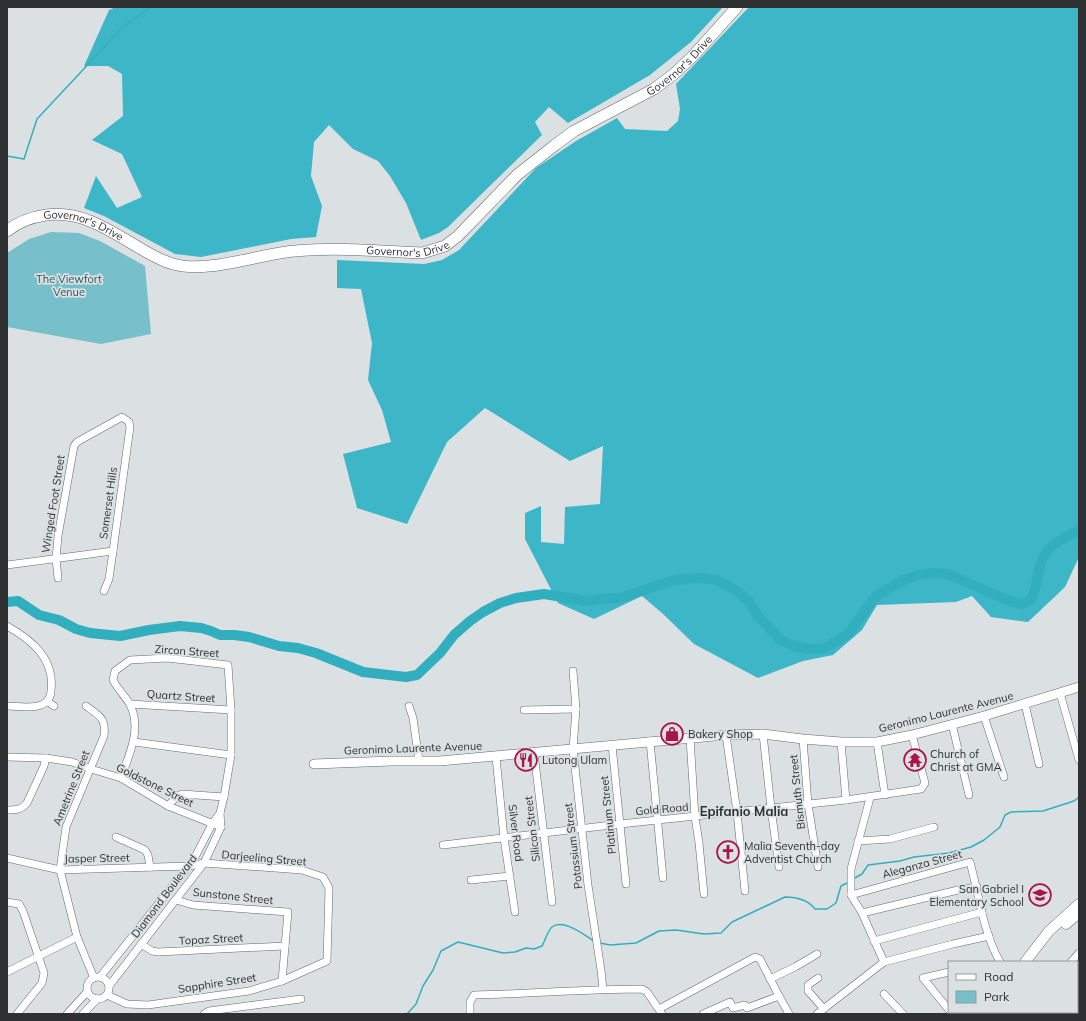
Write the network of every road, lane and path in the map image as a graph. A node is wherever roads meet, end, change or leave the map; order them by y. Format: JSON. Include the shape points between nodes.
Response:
{"nodes":[{"id":1,"x":737,"y":7,"type":"edge"},
{"id":2,"x":7,"y":231,"type":"edge"},
{"id":3,"x":126,"y":419,"type":"joint"},
{"id":4,"x":113,"y":551,"type":"junction"},
{"id":5,"x":56,"y":559,"type":"junction"},
{"id":6,"x":7,"y":565,"type":"edge"},
{"id":7,"x":58,"y":578,"type":"dead end"},
{"id":8,"x":104,"y":591,"type":"dead end"},
{"id":9,"x":7,"y":626,"type":"edge"},
{"id":10,"x":228,"y":665,"type":"joint"},
{"id":11,"x":573,"y":671,"type":"dead end"},
{"id":12,"x":1079,"y":687,"type":"edge"},
{"id":13,"x":1060,"y":693,"type":"junction"},
{"id":14,"x":47,"y":702,"type":"junction"},
{"id":15,"x":130,"y":704,"type":"junction"},
{"id":16,"x":1024,"y":704,"type":"junction"},
{"id":17,"x":7,"y":706,"type":"edge"},
{"id":18,"x":54,"y":706,"type":"dead end"},
{"id":19,"x":86,"y":706,"type":"dead end"},
{"id":20,"x":409,"y":706,"type":"dead end"},
{"id":21,"x":576,"y":709,"type":"junction"},
{"id":22,"x":231,"y":710,"type":"junction"},
{"id":23,"x":524,"y":710,"type":"dead end"},
{"id":24,"x":984,"y":716,"type":"junction"},
{"id":25,"x":952,"y":724,"type":"junction"},
{"id":26,"x":763,"y":734,"type":"junction"},
{"id":27,"x":726,"y":735,"type":"junction"},
{"id":28,"x":912,"y":735,"type":"junction"},
{"id":29,"x":690,"y":738,"type":"junction"},
{"id":30,"x":803,"y":739,"type":"junction"},
{"id":31,"x":650,"y":741,"type":"junction"},
{"id":32,"x":134,"y":742,"type":"junction"},
{"id":33,"x":841,"y":742,"type":"junction"},
{"id":34,"x":878,"y":742,"type":"junction"},
{"id":35,"x":612,"y":745,"type":"junction"},
{"id":36,"x":573,"y":749,"type":"junction"},
{"id":37,"x":534,"y":753,"type":"junction"},
{"id":38,"x":231,"y":756,"type":"junction"},
{"id":39,"x":496,"y":756,"type":"junction"},
{"id":40,"x":7,"y":757,"type":"edge"},
{"id":41,"x":46,"y":758,"type":"junction"},
{"id":42,"x":1079,"y":760,"type":"edge"},
{"id":43,"x":419,"y":761,"type":"junction"},
{"id":44,"x":314,"y":764,"type":"dead end"},
{"id":45,"x":1039,"y":764,"type":"dead end"},
{"id":46,"x":91,"y":769,"type":"junction"},
{"id":47,"x":1004,"y":777,"type":"dead end"},
{"id":48,"x":121,"y":778,"type":"junction"},
{"id":49,"x":885,"y":795,"type":"junction"},
{"id":50,"x":969,"y":795,"type":"dead end"},
{"id":51,"x":224,"y":797,"type":"junction"},
{"id":52,"x":870,"y":798,"type":"junction"},
{"id":53,"x":846,"y":800,"type":"junction"},
{"id":54,"x":808,"y":804,"type":"junction"},
{"id":55,"x":168,"y":806,"type":"junction"},
{"id":56,"x":771,"y":808,"type":"junction"},
{"id":57,"x":7,"y":810,"type":"edge"},
{"id":58,"x":737,"y":812,"type":"junction"},
{"id":59,"x":220,"y":813,"type":"junction"},
{"id":60,"x":695,"y":817,"type":"junction"},
{"id":61,"x":658,"y":820,"type":"junction"},
{"id":62,"x":212,"y":824,"type":"junction"},
{"id":63,"x":620,"y":824,"type":"junction"},
{"id":64,"x":221,"y":827,"type":"junction"},
{"id":65,"x":934,"y":827,"type":"dead end"},
{"id":66,"x":581,"y":828,"type":"junction"},
{"id":67,"x":544,"y":833,"type":"junction"},
{"id":68,"x":116,"y":837,"type":"dead end"},
{"id":69,"x":504,"y":838,"type":"junction"},
{"id":70,"x":858,"y":841,"type":"junction"},
{"id":71,"x":443,"y":845,"type":"dead end"},
{"id":72,"x":7,"y":858,"type":"edge"},
{"id":73,"x":204,"y":863,"type":"junction"},
{"id":74,"x":189,"y":866,"type":"junction"},
{"id":75,"x":150,"y":867,"type":"junction"},
{"id":76,"x":780,"y":867,"type":"dead end"},
{"id":77,"x":818,"y":867,"type":"dead end"},
{"id":78,"x":60,"y":870,"type":"junction"},
{"id":79,"x":510,"y":876,"type":"junction"},
{"id":80,"x":663,"y":878,"type":"dead end"},
{"id":81,"x":471,"y":880,"type":"dead end"},
{"id":82,"x":626,"y":884,"type":"dead end"},
{"id":83,"x":976,"y":887,"type":"junction"},
{"id":84,"x":745,"y":891,"type":"dead end"},
{"id":85,"x":704,"y":894,"type":"dead end"},
{"id":86,"x":851,"y":895,"type":"junction"},
{"id":87,"x":176,"y":900,"type":"junction"},
{"id":88,"x":7,"y":902,"type":"edge"},
{"id":89,"x":552,"y":902,"type":"dead end"},
{"id":90,"x":1079,"y":904,"type":"edge"},
{"id":91,"x":515,"y":912,"type":"dead end"},
{"id":92,"x":982,"y":912,"type":"junction"},
{"id":93,"x":862,"y":913,"type":"junction"},
{"id":94,"x":1079,"y":913,"type":"edge"},
{"id":95,"x":989,"y":936,"type":"junction"},
{"id":96,"x":77,"y":937,"type":"junction"},
{"id":97,"x":874,"y":941,"type":"junction"},
{"id":98,"x":141,"y":944,"type":"junction"},
{"id":99,"x":285,"y":946,"type":"junction"},
{"id":100,"x":1079,"y":953,"type":"edge"},
{"id":101,"x":817,"y":954,"type":"dead end"},
{"id":102,"x":39,"y":956,"type":"junction"},
{"id":103,"x":327,"y":961,"type":"joint"},
{"id":104,"x":999,"y":961,"type":"edge"},
{"id":105,"x":1026,"y":961,"type":"edge"},
{"id":106,"x":1035,"y":961,"type":"edge"},
{"id":107,"x":1072,"y":961,"type":"edge"},
{"id":108,"x":884,"y":962,"type":"junction"},
{"id":109,"x":7,"y":972,"type":"edge"},
{"id":110,"x":948,"y":972,"type":"edge"},
{"id":111,"x":97,"y":978,"type":"junction"},
{"id":112,"x":818,"y":978,"type":"dead end"},
{"id":113,"x":770,"y":979,"type":"junction"},
{"id":114,"x":282,"y":981,"type":"junction"},
{"id":115,"x":109,"y":986,"type":"junction"},
{"id":116,"x":603,"y":989,"type":"junction"},
{"id":117,"x":87,"y":992,"type":"junction"},
{"id":118,"x":884,"y":994,"type":"dead end"},
{"id":119,"x":107,"y":995,"type":"junction"},
{"id":120,"x":779,"y":996,"type":"junction"},
{"id":121,"x":301,"y":999,"type":"dead end"},
{"id":122,"x":97,"y":1000,"type":"junction"},
{"id":123,"x":824,"y":1009,"type":"junction"},
{"id":124,"x":948,"y":1009,"type":"edge"},
{"id":125,"x":660,"y":1012,"type":"edge"},
{"id":126,"x":17,"y":1014,"type":"edge"},
{"id":127,"x":67,"y":1014,"type":"edge"},
{"id":128,"x":83,"y":1014,"type":"edge"},
{"id":129,"x":204,"y":1014,"type":"edge"},
{"id":130,"x":470,"y":1014,"type":"edge"},
{"id":131,"x":703,"y":1014,"type":"edge"},
{"id":132,"x":789,"y":1014,"type":"edge"},
{"id":133,"x":816,"y":1014,"type":"edge"},
{"id":134,"x":902,"y":1014,"type":"edge"}],
"edges":[{"from":1,"to":2,"type":"highway","name":"Governor's Drive","via":[[674,74],[654,89],[574,131],[517,175],[458,236],[433,251],[294,251],[203,267],[187,267],[157,258],[100,225],[68,214],[35,217]]},
{"from":3,"to":4,"type":"street","name":"Somerset Hills","via":[[130,427]]},
{"from":3,"to":5,"type":"street","name":"Winged Foot Street","via":[[117,419],[74,446]]},
{"from":4,"to":5,"type":"street"},
{"from":4,"to":8,"type":"street","name":"Somerset Hills","via":[[109,580]]},
{"from":5,"to":6,"type":"street"},
{"from":5,"to":7,"type":"street","name":"Winged Foot Street"},
{"from":9,"to":14,"type":"street","via":[[36,647],[48,663],[52,688]]},
{"from":10,"to":15,"type":"street","name":"Zircon Street","via":[[168,658],[130,660],[115,671],[113,680]]},
{"from":10,"to":22,"type":"street","name":"Diamond Boulevard"},
{"from":11,"to":21,"type":"street","name":"Potassium Street"},
{"from":12,"to":13,"type":"street","name":"Geronimo Laurente Avenue"},
{"from":13,"to":16,"type":"street","name":"Geronimo Laurente Avenue"},
{"from":13,"to":42,"type":"street"},
{"from":14,"to":17,"type":"street","via":[[33,706]]},
{"from":14,"to":18,"type":"street"},
{"from":15,"to":22,"type":"street","name":"Quartz Street"},
{"from":15,"to":32,"type":"street","via":[[135,724]]},
{"from":16,"to":24,"type":"street","name":"Geronimo Laurente Avenue"},
{"from":16,"to":45,"type":"street"},
{"from":19,"to":46,"type":"street","name":"Ametrine Street","via":[[100,716],[105,726],[104,736]]},
{"from":20,"to":43,"type":"street"},
{"from":21,"to":23,"type":"street"},
{"from":21,"to":36,"type":"street","name":"Potassium Street"},
{"from":22,"to":38,"type":"street","name":"Diamond Boulevard"},
{"from":24,"to":25,"type":"street","name":"Geronimo Laurente Avenue"},
{"from":24,"to":47,"type":"street"},
{"from":25,"to":28,"type":"street","name":"Geronimo Laurente Avenue"},
{"from":25,"to":50,"type":"street"},
{"from":26,"to":27,"type":"street","name":"Geronimo Laurente Avenue"},
{"from":26,"to":30,"type":"street","name":"Geronimo Laurente Avenue"},
{"from":26,"to":56,"type":"street"},
{"from":27,"to":29,"type":"street","name":"Geronimo Laurente Avenue"},
{"from":27,"to":58,"type":"street"},
{"from":28,"to":34,"type":"street","name":"Geronimo Laurente Avenue"},
{"from":28,"to":49,"type":"street","via":[[924,787]]},
{"from":29,"to":31,"type":"street","name":"Geronimo Laurente Avenue"},
{"from":29,"to":60,"type":"street"},
{"from":30,"to":33,"type":"street","name":"Geronimo Laurente Avenue"},
{"from":30,"to":54,"type":"street","name":"Bismuth Street"},
{"from":31,"to":35,"type":"street","name":"Geronimo Laurente Avenue"},
{"from":31,"to":61,"type":"street"},
{"from":32,"to":38,"type":"street"},
{"from":32,"to":48,"type":"street"},
{"from":33,"to":34,"type":"street","name":"Geronimo Laurente Avenue"},
{"from":33,"to":53,"type":"street"},
{"from":34,"to":49,"type":"street"},
{"from":35,"to":36,"type":"street","name":"Geronimo Laurente Avenue"},
{"from":35,"to":63,"type":"street","name":"Platinum Street"},
{"from":36,"to":37,"type":"street","name":"Geronimo Laurente Avenue"},
{"from":36,"to":66,"type":"street","name":"Potassium Street"},
{"from":37,"to":39,"type":"street","name":"Geronimo Laurente Avenue"},
{"from":37,"to":67,"type":"street","name":"Silicon Street"},
{"from":38,"to":51,"type":"street","name":"Diamond Boulevard"},
{"from":39,"to":43,"type":"street","name":"Geronimo Laurente Avenue"},
{"from":39,"to":69,"type":"street","name":"Silver Road"},
{"from":40,"to":41,"type":"street","name":"Goldstone Street"},
{"from":41,"to":46,"type":"street","name":"Goldstone Street","via":[[72,762]]},
{"from":41,"to":57,"type":"street","via":[[27,803],[23,808]]},
{"from":43,"to":44,"type":"street","name":"Geronimo Laurente Avenue"},
{"from":46,"to":48,"type":"street","name":"Goldstone Street"},
{"from":46,"to":78,"type":"street","name":"Ametrine Street","via":[[66,827]]},
{"from":48,"to":55,"type":"street","name":"Goldstone Street"},
{"from":49,"to":52,"type":"street","name":"Gold Road"},
{"from":51,"to":55,"type":"street","via":[[182,794]]},
{"from":51,"to":59,"type":"street","name":"Diamond Boulevard"},
{"from":52,"to":53,"type":"street","name":"Gold Road"},
{"from":52,"to":70,"type":"street"},
{"from":53,"to":54,"type":"street","name":"Gold Road"},
{"from":54,"to":56,"type":"street","name":"Gold Road"},
{"from":54,"to":77,"type":"street","name":"Bismuth Street"},
{"from":55,"to":62,"type":"street","name":"Goldstone Street"},
{"from":56,"to":58,"type":"street","name":"Gold Road"},
{"from":56,"to":76,"type":"street"},
{"from":58,"to":60,"type":"street","name":"Gold Road"},
{"from":58,"to":84,"type":"street"},
{"from":59,"to":62,"type":"street","name":"Diamond Boulevard"},
{"from":59,"to":64,"type":"street","name":"Diamond Boulevard"},
{"from":60,"to":61,"type":"street","name":"Gold Road"},
{"from":60,"to":85,"type":"street"},
{"from":61,"to":63,"type":"street","name":"Gold Road"},
{"from":61,"to":80,"type":"street"},
{"from":62,"to":64,"type":"street","name":"Goldstone Street"},
{"from":62,"to":74,"type":"street","name":"Diamond Boulevard"},
{"from":63,"to":66,"type":"street","name":"Gold Road"},
{"from":63,"to":82,"type":"street","name":"Platinum Street"},
{"from":64,"to":73,"type":"street","name":"Diamond Boulevard"},
{"from":65,"to":70,"type":"street","via":[[890,839]]},
{"from":66,"to":67,"type":"street","name":"Gold Road"},
{"from":66,"to":116,"type":"street","name":"Potassium Street"},
{"from":67,"to":69,"type":"street","name":"Gold Road"},
{"from":67,"to":89,"type":"street","name":"Silicon Street"},
{"from":68,"to":75,"type":"street","via":[[145,850]]},
{"from":69,"to":71,"type":"street","name":"Gold Road"},
{"from":69,"to":79,"type":"street","name":"Silver Road"},
{"from":70,"to":86,"type":"street","via":[[851,869]]},
{"from":72,"to":78,"type":"street","name":"Jasper Street"},
{"from":73,"to":74,"type":"street","name":"Darjeeling Street"},
{"from":73,"to":87,"type":"street","name":"Diamond Boulevard"},
{"from":73,"to":103,"type":"street","name":"Darjeeling Street","via":[[302,870],[323,877],[329,888]]},
{"from":74,"to":75,"type":"street","name":"Jasper Street"},
{"from":74,"to":111,"type":"street","name":"Diamond Boulevard"},
{"from":75,"to":78,"type":"street","name":"Jasper Street"},
{"from":78,"to":96,"type":"street","name":"Ametrine Street"},
{"from":79,"to":81,"type":"street"},
{"from":79,"to":91,"type":"street","name":"Silver Road"},
{"from":83,"to":86,"type":"street","name":"Aleganza Street","via":[[970,862]]},
{"from":83,"to":92,"type":"street","name":"Aleganza Street"},
{"from":83,"to":93,"type":"street"},
{"from":86,"to":93,"type":"street"},
{"from":87,"to":98,"type":"street","name":"Diamond Boulevard"},
{"from":87,"to":99,"type":"street","name":"Sunstone Street","via":[[193,904],[288,912]]},
{"from":88,"to":102,"type":"street","via":[[19,904]]},
{"from":90,"to":105,"type":"main road","via":[[1049,932]]},
{"from":92,"to":95,"type":"street","name":"Aleganza Street"},
{"from":92,"to":97,"type":"street"},
{"from":93,"to":97,"type":"street"},
{"from":94,"to":106,"type":"main road","via":[[1061,929]]},
{"from":95,"to":104,"type":"street","name":"Aleganza Street"},
{"from":95,"to":108,"type":"street"},
{"from":96,"to":102,"type":"street"},
{"from":96,"to":111,"type":"street","name":"Ametrine Street"},
{"from":97,"to":108,"type":"street"},
{"from":98,"to":99,"type":"street","name":"Topaz Street","via":[[158,952]]},
{"from":98,"to":115,"type":"street","name":"Diamond Boulevard"},
{"from":99,"to":114,"type":"street"},
{"from":100,"to":107,"type":"street"},
{"from":101,"to":113,"type":"street"},
{"from":102,"to":109,"type":"street"},
{"from":102,"to":126,"type":"street","via":[[44,978]]},
{"from":103,"to":114,"type":"street","name":"Sapphire Street"},
{"from":108,"to":123,"type":"street"},
{"from":110,"to":124,"type":"street","via":[[923,978]]},
{"from":111,"to":115,"type":"street","via":[[106,980]]},
{"from":111,"to":117,"type":"street","via":[[89,982]]},
{"from":112,"to":123,"type":"street","via":[[808,985],[808,991]]},
{"from":113,"to":120,"type":"street"},
{"from":113,"to":125,"type":"street","via":[[760,959],[755,957]]},
{"from":114,"to":119,"type":"street","name":"Sapphire Street","via":[[249,990],[148,1005],[127,1004]]},
{"from":115,"to":119,"type":"street"},
{"from":116,"to":125,"type":"street","via":[[644,990]]},
{"from":116,"to":130,"type":"street","via":[[474,995],[470,1002]]},
{"from":117,"to":122,"type":"street"},
{"from":117,"to":127,"type":"street"},
{"from":118,"to":134,"type":"street"},
{"from":119,"to":122,"type":"street"},
{"from":120,"to":131,"type":"street","via":[[747,1008],[745,1005],[733,1008],[730,1002]]},
{"from":120,"to":132,"type":"street"},
{"from":121,"to":129,"type":"street","via":[[209,1011]]},
{"from":122,"to":128,"type":"street"},
{"from":123,"to":133,"type":"street"}]}
